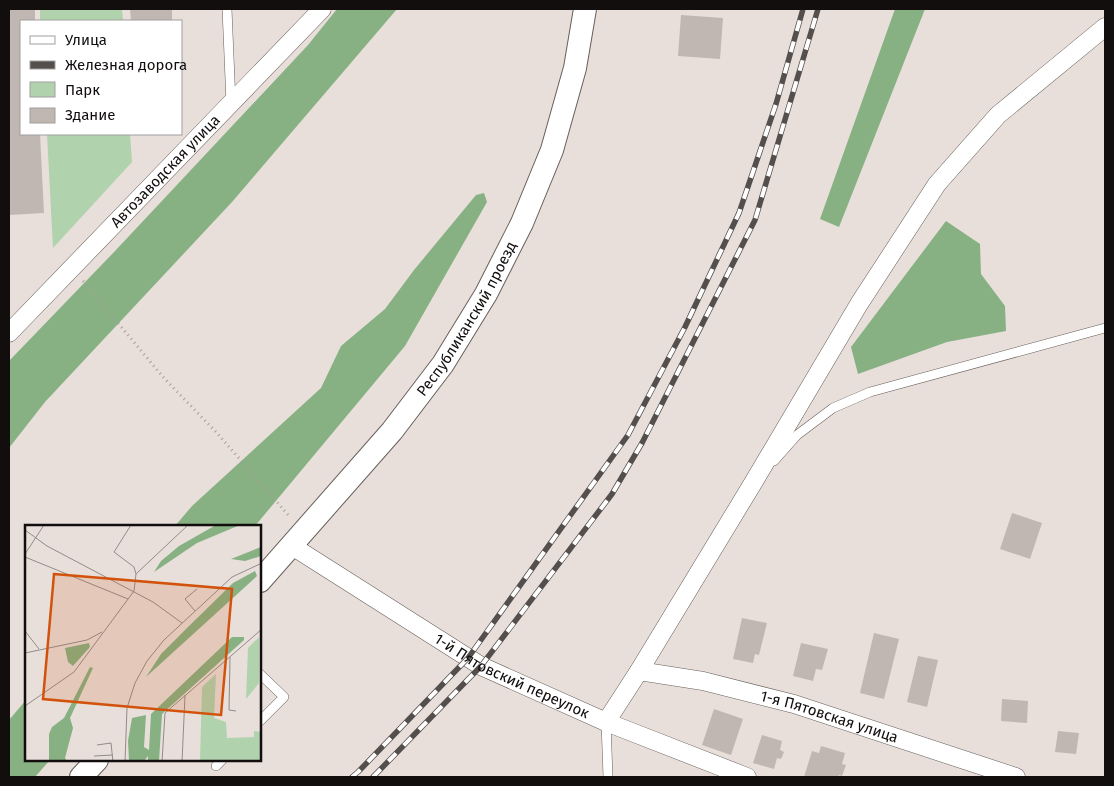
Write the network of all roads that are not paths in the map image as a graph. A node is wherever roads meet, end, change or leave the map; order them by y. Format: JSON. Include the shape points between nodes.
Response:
{"nodes":[{"id":1,"x":227,"y":9,"type":"edge"},
{"id":2,"x":322,"y":9,"type":"edge"},
{"id":3,"x":586,"y":9,"type":"edge"},
{"id":4,"x":1105,"y":27,"type":"edge"},
{"id":5,"x":231,"y":103,"type":"junction"},
{"id":6,"x":1105,"y":328,"type":"edge"},
{"id":7,"x":9,"y":333,"type":"edge"},
{"id":8,"x":753,"y":483,"type":"junction"},
{"id":9,"x":298,"y":539,"type":"junction"},
{"id":10,"x":261,"y":581,"type":"edge"},
{"id":11,"x":639,"y":671,"type":"junction"},
{"id":12,"x":261,"y":675,"type":"edge"},
{"id":13,"x":261,"y":720,"type":"edge"},
{"id":14,"x":606,"y":722,"type":"junction"},
{"id":15,"x":96,"y":761,"type":"edge"},
{"id":16,"x":81,"y":777,"type":"edge"},
{"id":17,"x":608,"y":777,"type":"edge"},
{"id":18,"x":747,"y":777,"type":"edge"},
{"id":19,"x":1016,"y":777,"type":"edge"}],
"edges":[{"from":1,"to":5,"type":"lane"},
{"from":2,"to":5,"type":"street","name":"Автозаводская улица"},
{"from":3,"to":9,"type":"street","name":"Республиканский проезд","via":[[575,68],[552,150],[522,223],[486,294],[421,394]]},
{"from":4,"to":8,"type":"street","via":[[998,115],[937,184],[859,304]]},
{"from":5,"to":7,"type":"street","name":"Автозаводская улица"},
{"from":6,"to":8,"type":"lane","via":[[870,392],[833,408],[797,435]]},
{"from":8,"to":11,"type":"street"},
{"from":9,"to":10,"type":"street","name":"Республиканский проезд"},
{"from":9,"to":14,"type":"street","name":"1-й Пятовский переулок","via":[[481,666]]},
{"from":11,"to":14,"type":"street"},
{"from":11,"to":19,"type":"street","name":"1-я Пятовская улица","via":[[703,681],[794,704]]},
{"from":12,"to":13,"type":"lane","via":[[284,696]]},
{"from":14,"to":17,"type":"lane"},
{"from":14,"to":18,"type":"street","name":"1-й Пятовский переулок"},
{"from":15,"to":16,"type":"street"}]}
